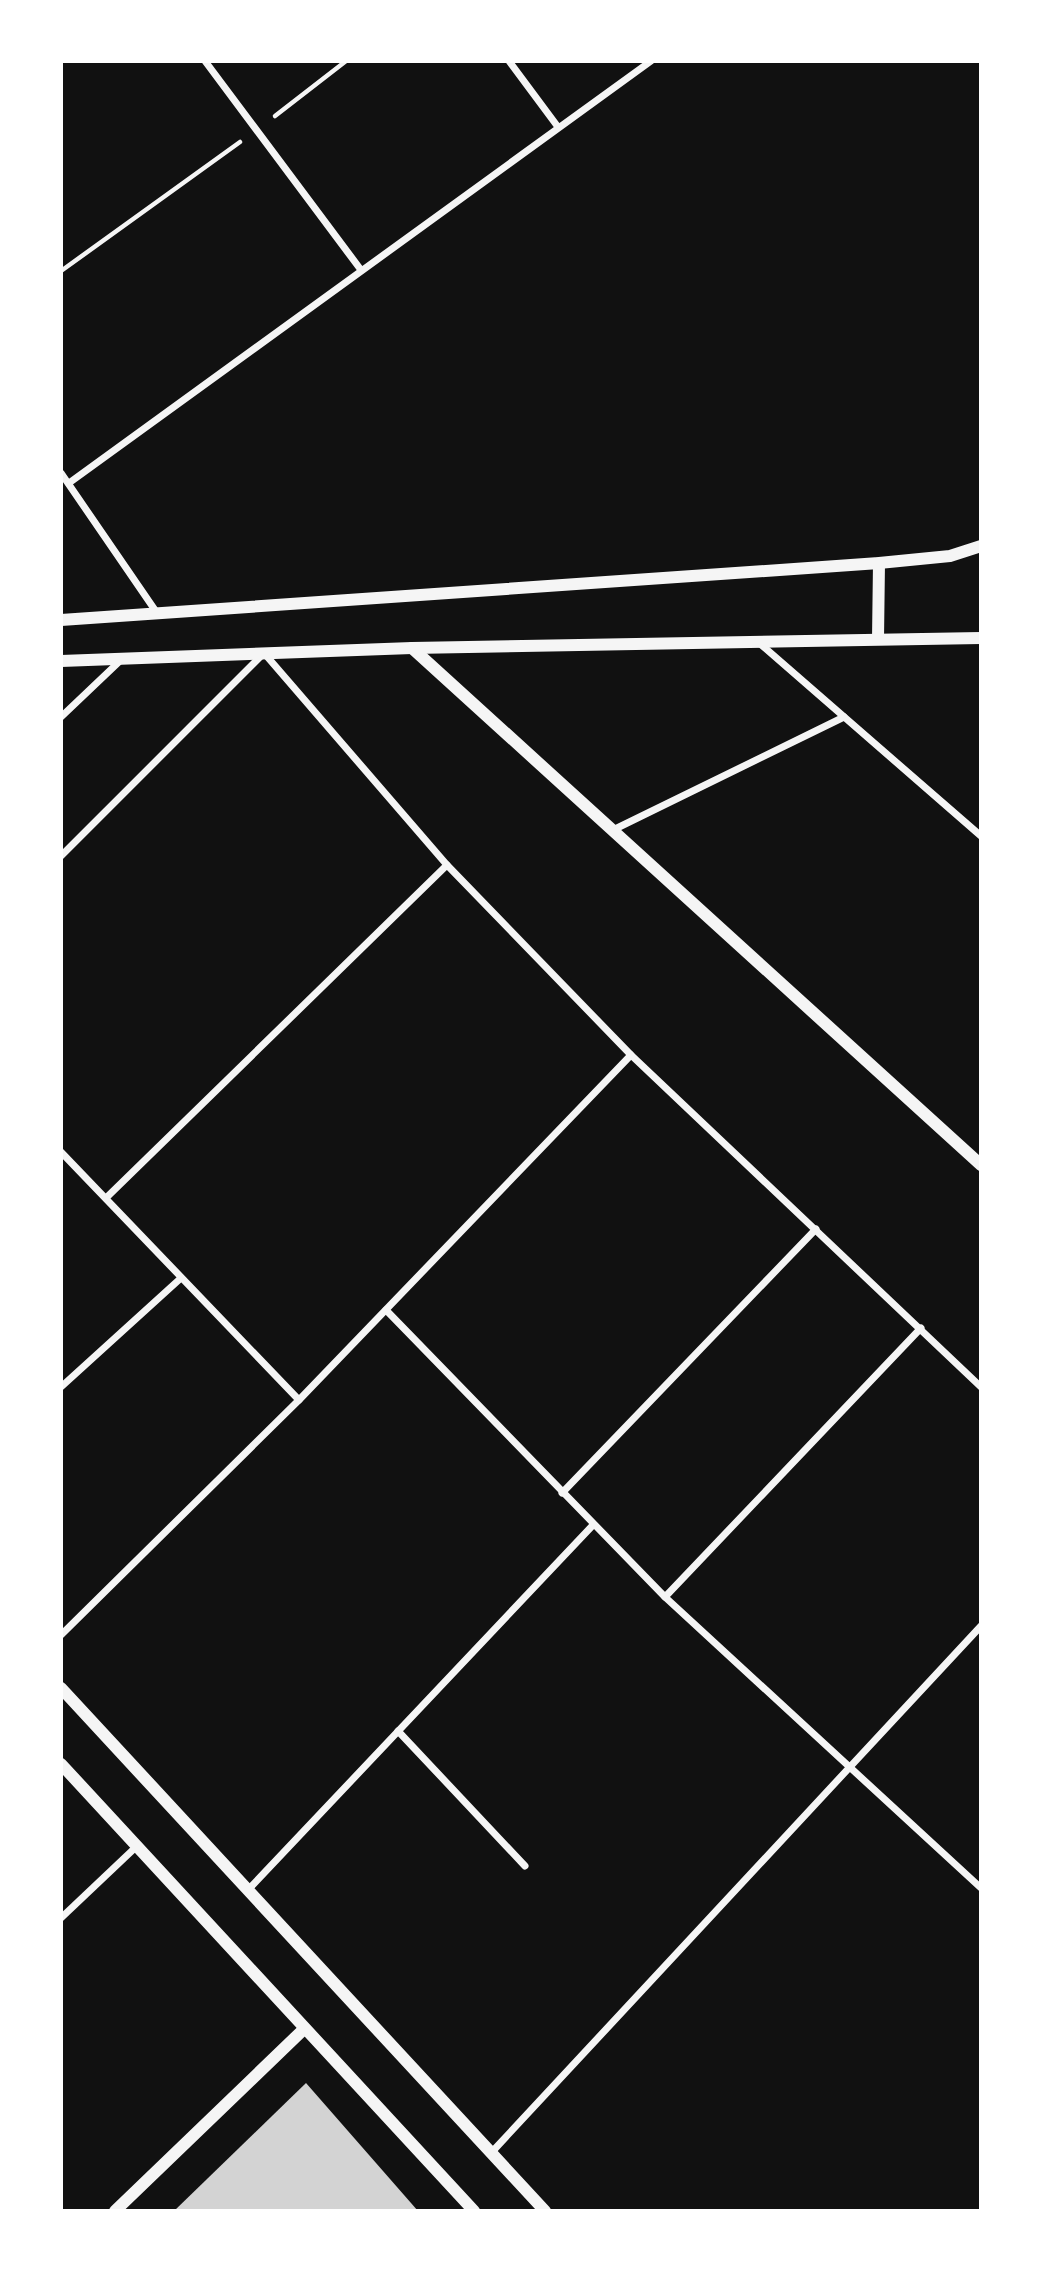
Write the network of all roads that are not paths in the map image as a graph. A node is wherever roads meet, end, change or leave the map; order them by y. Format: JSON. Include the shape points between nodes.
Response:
{"nodes":[{"id":1,"x":205,"y":61,"type":"edge"},
{"id":2,"x":509,"y":61,"type":"edge"},
{"id":3,"x":651,"y":61,"type":"edge"},
{"id":4,"x":558,"y":127,"type":"junction"},
{"id":5,"x":361,"y":270,"type":"junction"},
{"id":6,"x":61,"y":473,"type":"edge"},
{"id":7,"x":69,"y":483,"type":"junction"},
{"id":8,"x":981,"y":546,"type":"edge"},
{"id":9,"x":879,"y":563,"type":"junction"},
{"id":10,"x":158,"y":614,"type":"junction"},
{"id":11,"x":61,"y":620,"type":"edge"},
{"id":12,"x":981,"y":638,"type":"edge"},
{"id":13,"x":878,"y":639,"type":"junction"},
{"id":14,"x":757,"y":642,"type":"junction"},
{"id":15,"x":412,"y":648,"type":"junction"},
{"id":16,"x":264,"y":653,"type":"junction"},
{"id":17,"x":123,"y":658,"type":"junction"},
{"id":18,"x":61,"y":660,"type":"edge"},
{"id":19,"x":61,"y":717,"type":"edge"},
{"id":20,"x":844,"y":717,"type":"junction"},
{"id":21,"x":613,"y":830,"type":"junction"},
{"id":22,"x":981,"y":836,"type":"edge"},
{"id":23,"x":61,"y":856,"type":"edge"},
{"id":24,"x":447,"y":865,"type":"junction"},
{"id":25,"x":631,"y":1055,"type":"junction"},
{"id":26,"x":61,"y":1152,"type":"edge"},
{"id":27,"x":981,"y":1165,"type":"edge"},
{"id":28,"x":106,"y":1198,"type":"junction"},
{"id":29,"x":816,"y":1229,"type":"junction"},
{"id":30,"x":181,"y":1278,"type":"junction"},
{"id":31,"x":386,"y":1310,"type":"junction"},
{"id":32,"x":921,"y":1328,"type":"junction"},
{"id":33,"x":61,"y":1387,"type":"edge"},
{"id":34,"x":981,"y":1387,"type":"edge"},
{"id":35,"x":299,"y":1400,"type":"junction"},
{"id":36,"x":562,"y":1493,"type":"junction"},
{"id":37,"x":593,"y":1525,"type":"junction"},
{"id":38,"x":665,"y":1597,"type":"junction"},
{"id":39,"x":981,"y":1626,"type":"edge"},
{"id":40,"x":61,"y":1635,"type":"edge"},
{"id":41,"x":61,"y":1688,"type":"edge"},
{"id":42,"x":398,"y":1731,"type":"junction"},
{"id":43,"x":61,"y":1764,"type":"edge"},
{"id":44,"x":853,"y":1767,"type":"junction"},
{"id":45,"x":137,"y":1846,"type":"junction"},
{"id":46,"x":524,"y":1866,"type":"dead end"},
{"id":47,"x":981,"y":1888,"type":"edge"},
{"id":48,"x":249,"y":1889,"type":"junction"},
{"id":49,"x":61,"y":1918,"type":"edge"},
{"id":50,"x":304,"y":2029,"type":"junction"},
{"id":51,"x":491,"y":2153,"type":"junction"},
{"id":52,"x":115,"y":2211,"type":"edge"},
{"id":53,"x":474,"y":2211,"type":"edge"},
{"id":54,"x":545,"y":2211,"type":"edge"}],
"edges":[{"from":1,"to":5,"type":"street"},
{"from":2,"to":4,"type":"street"},
{"from":3,"to":4,"type":"street"},
{"from":4,"to":5,"type":"street"},
{"from":5,"to":7,"type":"street"},
{"from":6,"to":7,"type":"street"},
{"from":7,"to":10,"type":"street"},
{"from":8,"to":9,"type":"street","via":[[950,556]]},
{"from":9,"to":10,"type":"street"},
{"from":9,"to":13,"type":"street"},
{"from":10,"to":11,"type":"street"},
{"from":12,"to":13,"type":"street"},
{"from":13,"to":14,"type":"street"},
{"from":14,"to":15,"type":"street"},
{"from":14,"to":20,"type":"street"},
{"from":15,"to":16,"type":"street"},
{"from":15,"to":21,"type":"street"},
{"from":16,"to":17,"type":"street"},
{"from":16,"to":23,"type":"street"},
{"from":16,"to":24,"type":"street"},
{"from":17,"to":18,"type":"street"},
{"from":17,"to":19,"type":"street"},
{"from":20,"to":21,"type":"street"},
{"from":20,"to":22,"type":"street"},
{"from":21,"to":27,"type":"street"},
{"from":24,"to":25,"type":"street"},
{"from":24,"to":28,"type":"street"},
{"from":25,"to":29,"type":"street"},
{"from":25,"to":31,"type":"street"},
{"from":26,"to":28,"type":"street"},
{"from":28,"to":30,"type":"street"},
{"from":29,"to":32,"type":"street"},
{"from":29,"to":36,"type":"street"},
{"from":30,"to":33,"type":"street"},
{"from":30,"to":35,"type":"street"},
{"from":31,"to":35,"type":"street"},
{"from":31,"to":36,"type":"street"},
{"from":32,"to":34,"type":"street"},
{"from":32,"to":38,"type":"street"},
{"from":35,"to":40,"type":"street"},
{"from":36,"to":37,"type":"street"},
{"from":37,"to":38,"type":"street"},
{"from":37,"to":42,"type":"street"},
{"from":38,"to":44,"type":"street"},
{"from":39,"to":44,"type":"street"},
{"from":41,"to":48,"type":"street"},
{"from":42,"to":46,"type":"street"},
{"from":42,"to":48,"type":"street"},
{"from":43,"to":45,"type":"street"},
{"from":44,"to":47,"type":"street"},
{"from":44,"to":51,"type":"street"},
{"from":45,"to":49,"type":"street"},
{"from":45,"to":50,"type":"street"},
{"from":48,"to":51,"type":"street"},
{"from":50,"to":52,"type":"street"},
{"from":50,"to":53,"type":"street"},
{"from":51,"to":54,"type":"street"}]}
